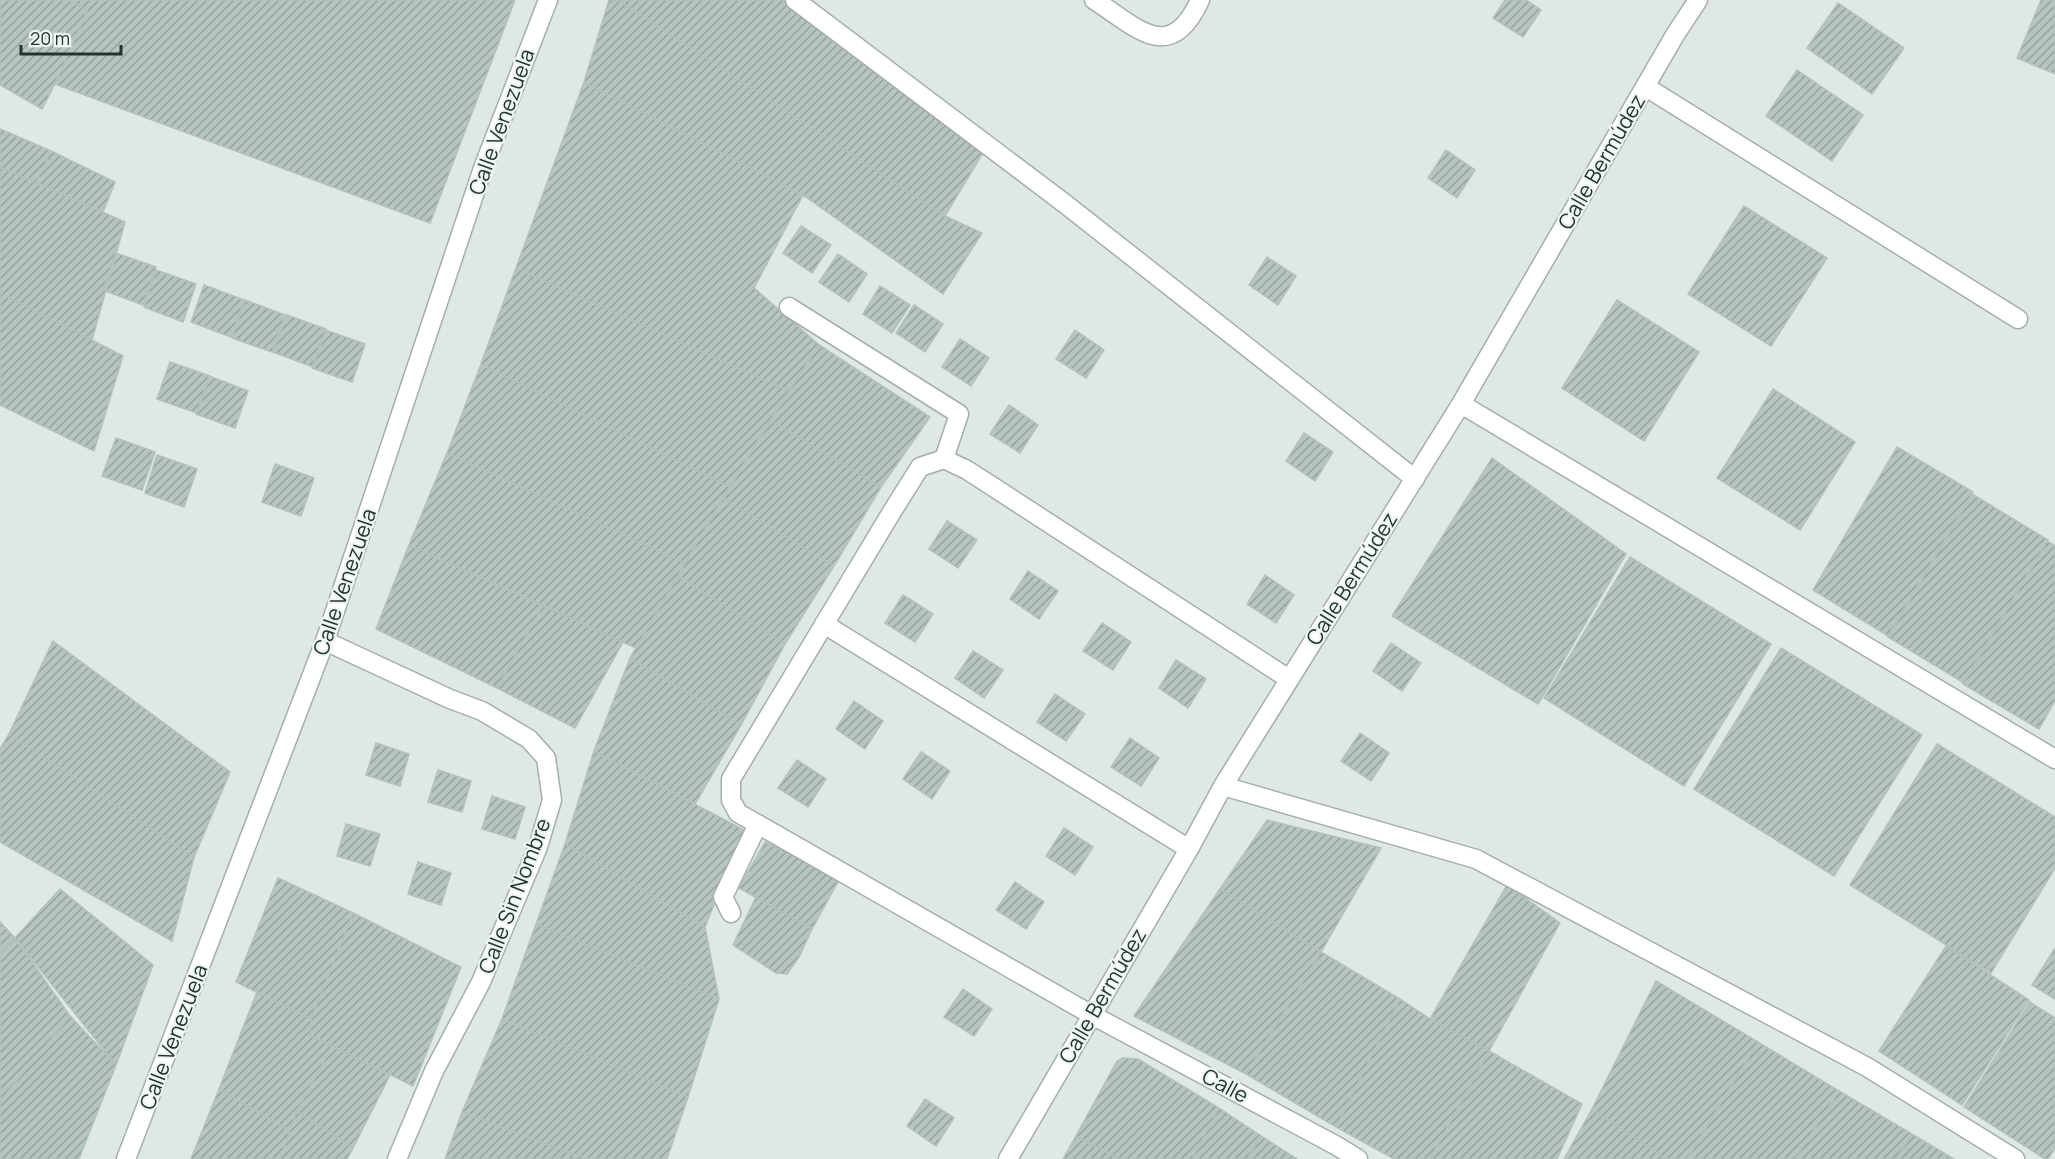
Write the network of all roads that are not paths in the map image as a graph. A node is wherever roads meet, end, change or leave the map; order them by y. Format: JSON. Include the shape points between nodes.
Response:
{"nodes":[{"id":1,"x":548,"y":0,"type":"edge"},
{"id":2,"x":795,"y":0,"type":"edge"},
{"id":3,"x":1094,"y":0,"type":"edge"},
{"id":4,"x":1200,"y":0,"type":"edge"},
{"id":5,"x":1698,"y":0,"type":"edge"},
{"id":6,"x":1646,"y":87,"type":"junction"},
{"id":7,"x":789,"y":307,"type":"dead end"},
{"id":8,"x":2018,"y":319,"type":"dead end"},
{"id":9,"x":1461,"y":404,"type":"junction"},
{"id":10,"x":944,"y":459,"type":"junction"},
{"id":11,"x":1415,"y":479,"type":"junction"},
{"id":12,"x":824,"y":624,"type":"junction"},
{"id":13,"x":326,"y":641,"type":"junction"},
{"id":14,"x":1289,"y":679,"type":"junction"},
{"id":15,"x":2055,"y":759,"type":"edge"},
{"id":16,"x":1223,"y":786,"type":"junction"},
{"id":17,"x":758,"y":824,"type":"junction"},
{"id":18,"x":1189,"y":849,"type":"junction"},
{"id":19,"x":731,"y":913,"type":"dead end"},
{"id":20,"x":1092,"y":1015,"type":"junction"},
{"id":21,"x":126,"y":1159,"type":"edge"},
{"id":22,"x":397,"y":1159,"type":"edge"},
{"id":23,"x":1008,"y":1159,"type":"edge"},
{"id":24,"x":1358,"y":1159,"type":"edge"},
{"id":25,"x":2015,"y":1159,"type":"edge"}],
"edges":[{"from":1,"to":13,"type":"street","name":"Calle Venezuela","via":[[483,168]]},
{"from":2,"to":11,"type":"street","via":[[1064,203]]},
{"from":3,"to":4,"type":"street","via":[[1149,35],[1168,38],[1182,29]]},
{"from":5,"to":6,"type":"street","name":"Calle Bermúdez"},
{"from":6,"to":8,"type":"street"},
{"from":6,"to":9,"type":"street","name":"Calle Bermúdez"},
{"from":7,"to":10,"type":"street","via":[[959,414]]},
{"from":9,"to":11,"type":"street","name":"Calle Bermúdez"},
{"from":9,"to":15,"type":"street"},
{"from":10,"to":12,"type":"street","name":"Calle","via":[[920,467]]},
{"from":10,"to":14,"type":"street","via":[[967,470]]},
{"from":11,"to":14,"type":"street","name":"Calle Bermúdez"},
{"from":12,"to":17,"type":"street","name":"Calle","via":[[731,779],[731,800],[738,813]]},
{"from":12,"to":18,"type":"street"},
{"from":13,"to":21,"type":"street","name":"Calle Venezuela"},
{"from":13,"to":22,"type":"street","name":"Calle Sin Nombre","via":[[482,711],[529,739],[546,758],[552,800],[538,847],[481,982],[434,1071]]},
{"from":14,"to":16,"type":"street","name":"Calle Bermúdez"},
{"from":16,"to":18,"type":"street","name":"Calle Bermúdez"},
{"from":16,"to":25,"type":"street","via":[[1476,860],[1867,1067]]},
{"from":17,"to":19,"type":"street","via":[[723,897]]},
{"from":17,"to":20,"type":"street","name":"Calle"},
{"from":18,"to":20,"type":"street","name":"Calle Bermúdez"},
{"from":20,"to":23,"type":"street","name":"Calle Bermúdez"},
{"from":20,"to":24,"type":"street","name":"Calle"}]}
